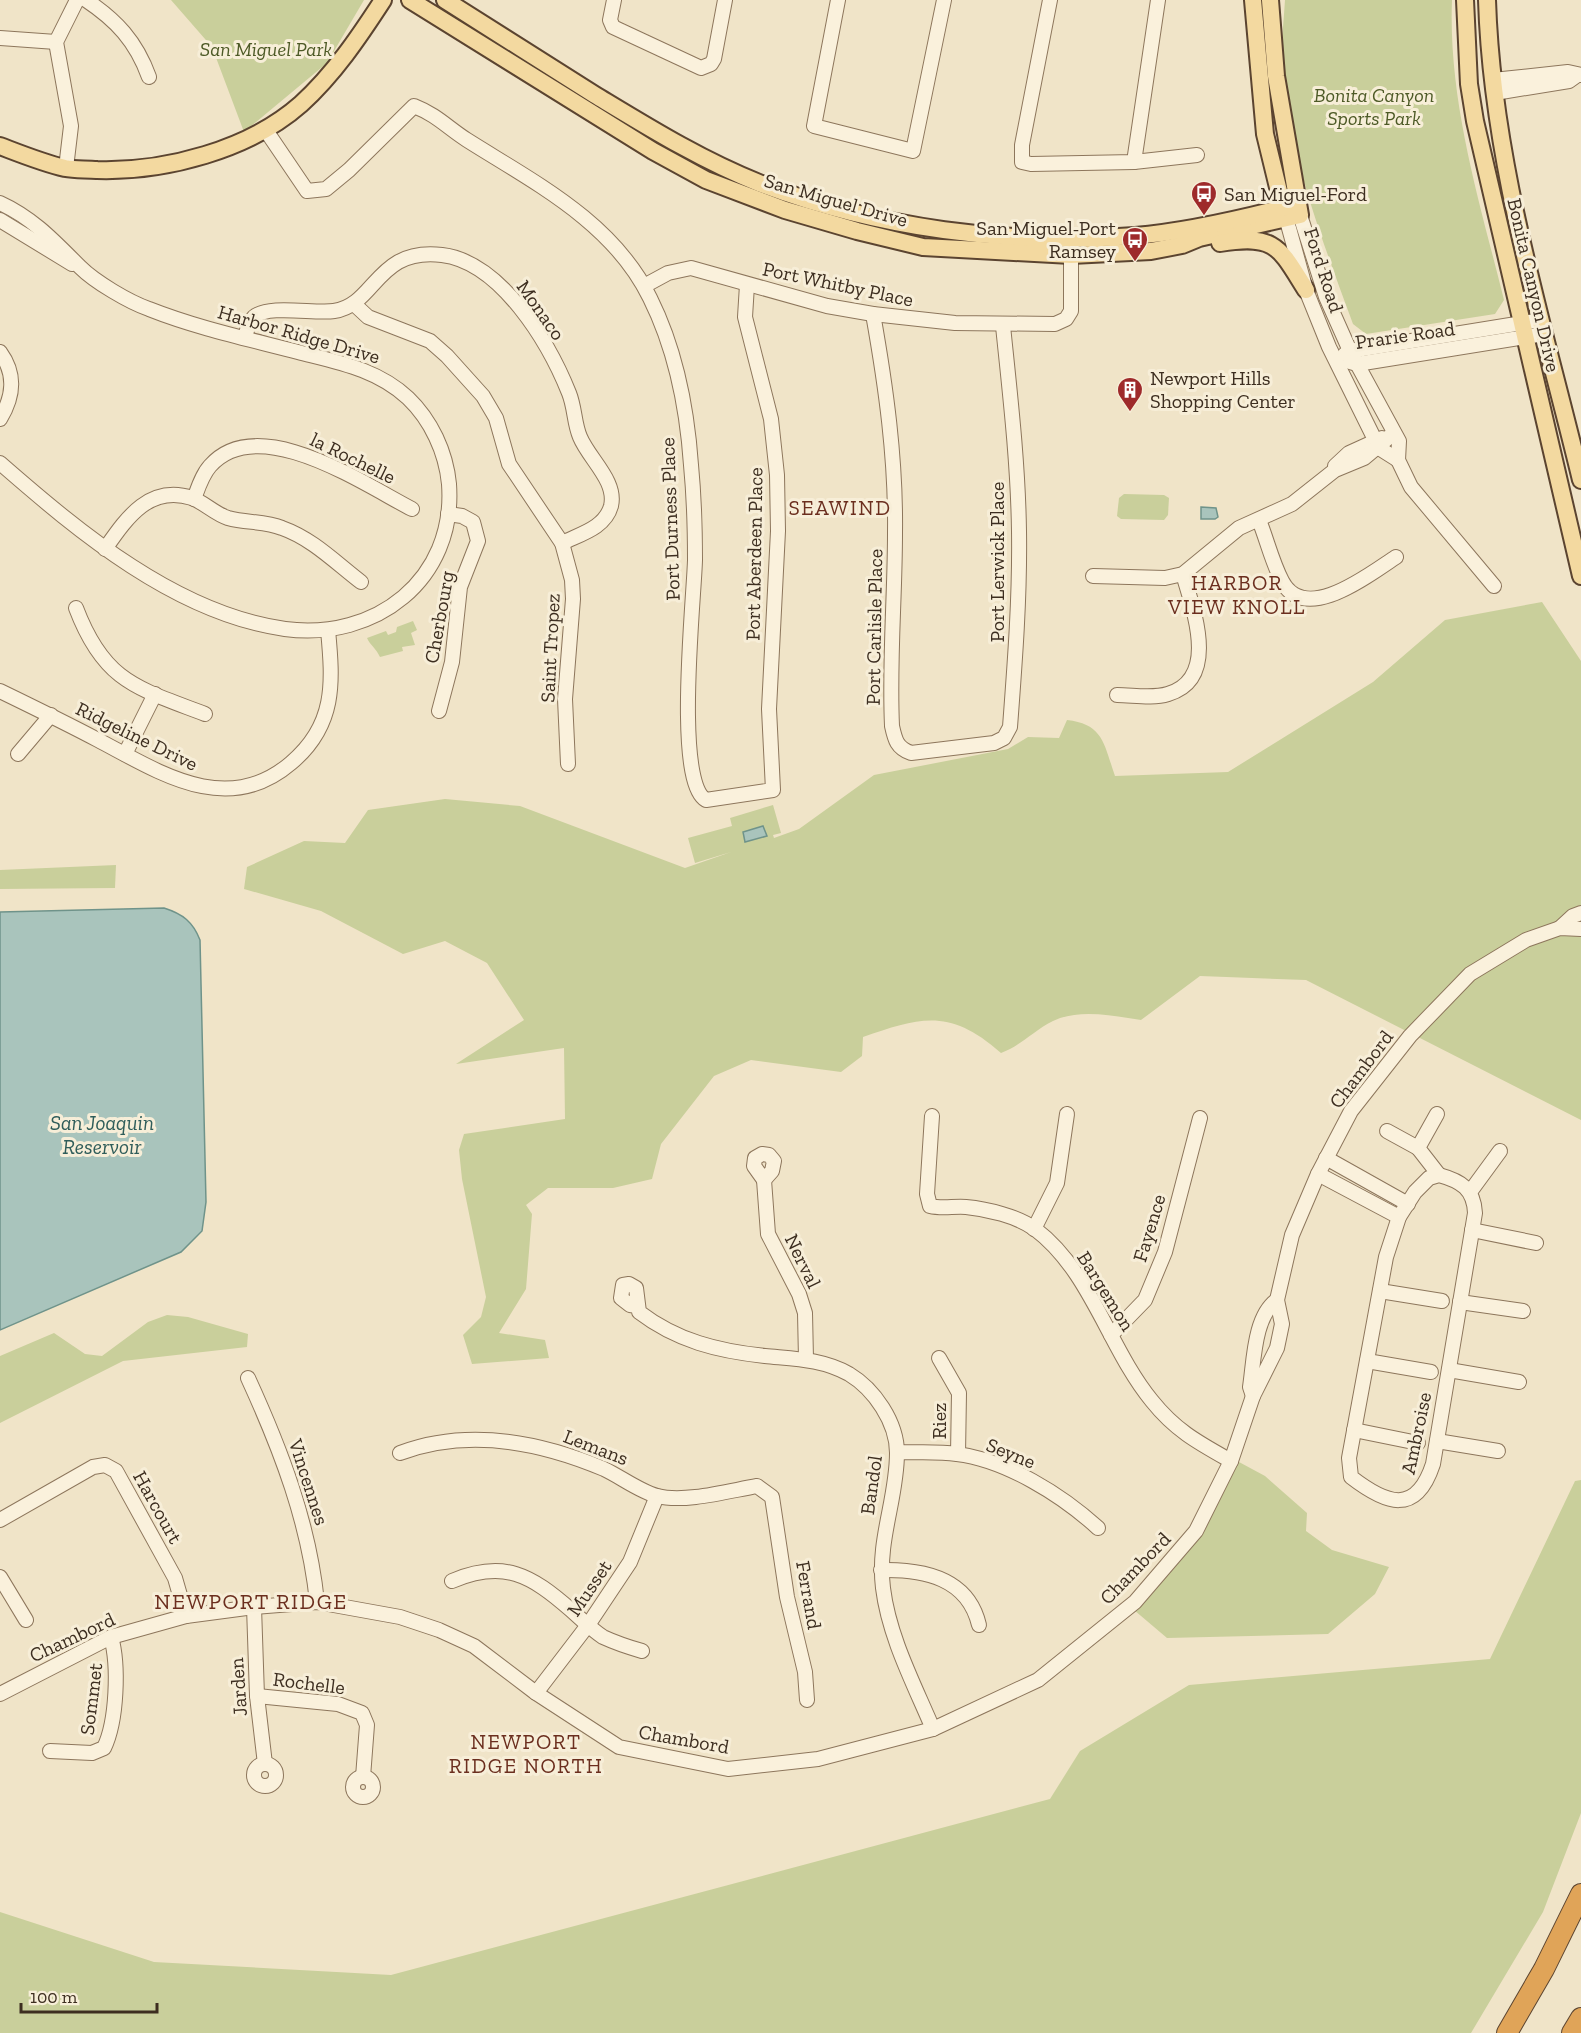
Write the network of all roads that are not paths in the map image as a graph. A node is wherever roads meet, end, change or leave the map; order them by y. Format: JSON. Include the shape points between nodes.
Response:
{"nodes":[{"id":1,"x":77,"y":0,"type":"edge"},
{"id":2,"x":86,"y":0,"type":"edge"},
{"id":3,"x":382,"y":0,"type":"edge"},
{"id":4,"x":410,"y":0,"type":"edge"},
{"id":5,"x":445,"y":0,"type":"edge"},
{"id":6,"x":614,"y":0,"type":"edge"},
{"id":7,"x":725,"y":0,"type":"edge"},
{"id":8,"x":837,"y":0,"type":"edge"},
{"id":9,"x":944,"y":0,"type":"edge"},
{"id":10,"x":1050,"y":0,"type":"edge"},
{"id":11,"x":1158,"y":0,"type":"edge"},
{"id":12,"x":1253,"y":0,"type":"edge"},
{"id":13,"x":1270,"y":0,"type":"edge"},
{"id":14,"x":1465,"y":0,"type":"edge"},
{"id":15,"x":1487,"y":0,"type":"edge"},
{"id":16,"x":0,"y":38,"type":"edge"},
{"id":17,"x":56,"y":42,"type":"junction"},
{"id":18,"x":1578,"y":75,"type":"edge"},
{"id":19,"x":149,"y":77,"type":"dead end"},
{"id":20,"x":1494,"y":87,"type":"junction"},
{"id":21,"x":265,"y":129,"type":"junction"},
{"id":22,"x":0,"y":146,"type":"edge"},
{"id":23,"x":1197,"y":155,"type":"dead end"},
{"id":24,"x":1134,"y":162,"type":"junction"},
{"id":25,"x":66,"y":168,"type":"junction"},
{"id":26,"x":0,"y":203,"type":"edge"},
{"id":27,"x":1292,"y":212,"type":"junction"},
{"id":28,"x":0,"y":220,"type":"edge"},
{"id":29,"x":1186,"y":243,"type":"junction"},
{"id":30,"x":1071,"y":246,"type":"junction"},
{"id":31,"x":80,"y":266,"type":"junction"},
{"id":32,"x":747,"y":285,"type":"junction"},
{"id":33,"x":644,"y":286,"type":"junction"},
{"id":34,"x":1306,"y":290,"type":"junction"},
{"id":35,"x":354,"y":304,"type":"junction"},
{"id":36,"x":873,"y":314,"type":"junction"},
{"id":37,"x":1003,"y":326,"type":"junction"},
{"id":38,"x":1543,"y":327,"type":"junction"},
{"id":39,"x":1522,"y":330,"type":"junction"},
{"id":40,"x":245,"y":338,"type":"junction"},
{"id":41,"x":1350,"y":351,"type":"junction"},
{"id":42,"x":0,"y":352,"type":"edge"},
{"id":43,"x":1336,"y":360,"type":"junction"},
{"id":44,"x":1357,"y":364,"type":"junction"},
{"id":45,"x":0,"y":419,"type":"edge"},
{"id":46,"x":1394,"y":433,"type":"junction"},
{"id":47,"x":1377,"y":444,"type":"junction"},
{"id":48,"x":1398,"y":460,"type":"junction"},
{"id":49,"x":0,"y":464,"type":"edge"},
{"id":50,"x":1581,"y":480,"type":"edge"},
{"id":51,"x":194,"y":499,"type":"junction"},
{"id":52,"x":412,"y":509,"type":"dead end"},
{"id":53,"x":448,"y":514,"type":"junction"},
{"id":54,"x":1259,"y":520,"type":"junction"},
{"id":55,"x":562,"y":543,"type":"junction"},
{"id":56,"x":105,"y":549,"type":"junction"},
{"id":57,"x":1396,"y":557,"type":"dead end"},
{"id":58,"x":1183,"y":574,"type":"junction"},
{"id":59,"x":1093,"y":576,"type":"dead end"},
{"id":60,"x":1581,"y":576,"type":"edge"},
{"id":61,"x":361,"y":582,"type":"dead end"},
{"id":62,"x":1494,"y":586,"type":"dead end"},
{"id":63,"x":76,"y":608,"type":"dead end"},
{"id":64,"x":328,"y":630,"type":"junction"},
{"id":65,"x":0,"y":691,"type":"edge"},
{"id":66,"x":155,"y":694,"type":"junction"},
{"id":67,"x":1117,"y":695,"type":"dead end"},
{"id":68,"x":439,"y":711,"type":"dead end"},
{"id":69,"x":205,"y":714,"type":"dead end"},
{"id":70,"x":51,"y":715,"type":"junction"},
{"id":71,"x":946,"y":749,"type":"joint"},
{"id":72,"x":18,"y":754,"type":"dead end"},
{"id":73,"x":125,"y":754,"type":"junction"},
{"id":74,"x":568,"y":764,"type":"dead end"},
{"id":75,"x":773,"y":790,"type":"joint"},
{"id":76,"x":1581,"y":913,"type":"edge"},
{"id":77,"x":1560,"y":928,"type":"junction"},
{"id":78,"x":1581,"y":929,"type":"edge"},
{"id":79,"x":1067,"y":1114,"type":"dead end"},
{"id":80,"x":1437,"y":1114,"type":"dead end"},
{"id":81,"x":932,"y":1116,"type":"dead end"},
{"id":82,"x":1200,"y":1118,"type":"dead end"},
{"id":83,"x":1387,"y":1131,"type":"dead end"},
{"id":84,"x":1418,"y":1149,"type":"junction"},
{"id":85,"x":1500,"y":1151,"type":"dead end"},
{"id":86,"x":1326,"y":1158,"type":"junction"},
{"id":87,"x":1318,"y":1174,"type":"junction"},
{"id":88,"x":1439,"y":1175,"type":"junction"},
{"id":89,"x":764,"y":1180,"type":"dead end"},
{"id":90,"x":1470,"y":1192,"type":"junction"},
{"id":91,"x":1408,"y":1204,"type":"junction"},
{"id":92,"x":1399,"y":1217,"type":"junction"},
{"id":93,"x":1035,"y":1229,"type":"junction"},
{"id":94,"x":1472,"y":1230,"type":"junction"},
{"id":95,"x":1536,"y":1243,"type":"dead end"},
{"id":96,"x":1380,"y":1292,"type":"junction"},
{"id":97,"x":1442,"y":1301,"type":"dead end"},
{"id":98,"x":1460,"y":1302,"type":"junction"},
{"id":99,"x":1273,"y":1303,"type":"junction"},
{"id":100,"x":637,"y":1306,"type":"dead end"},
{"id":101,"x":1523,"y":1311,"type":"dead end"},
{"id":102,"x":1111,"y":1335,"type":"junction"},
{"id":103,"x":1257,"y":1347,"type":"junction"},
{"id":104,"x":1275,"y":1350,"type":"junction"},
{"id":105,"x":939,"y":1358,"type":"dead end"},
{"id":106,"x":806,"y":1359,"type":"junction"},
{"id":107,"x":1367,"y":1361,"type":"junction"},
{"id":108,"x":1449,"y":1370,"type":"junction"},
{"id":109,"x":1431,"y":1372,"type":"dead end"},
{"id":110,"x":248,"y":1378,"type":"dead end"},
{"id":111,"x":1519,"y":1382,"type":"dead end"},
{"id":112,"x":1253,"y":1396,"type":"junction"},
{"id":113,"x":1354,"y":1430,"type":"junction"},
{"id":114,"x":1437,"y":1441,"type":"junction"},
{"id":115,"x":1418,"y":1443,"type":"dead end"},
{"id":116,"x":1498,"y":1451,"type":"dead end"},
{"id":117,"x":897,"y":1452,"type":"junction"},
{"id":118,"x":400,"y":1453,"type":"dead end"},
{"id":119,"x":958,"y":1454,"type":"junction"},
{"id":120,"x":1231,"y":1461,"type":"junction"},
{"id":121,"x":657,"y":1496,"type":"junction"},
{"id":122,"x":772,"y":1497,"type":"joint"},
{"id":123,"x":0,"y":1520,"type":"edge"},
{"id":124,"x":1098,"y":1528,"type":"dead end"},
{"id":125,"x":881,"y":1570,"type":"junction"},
{"id":126,"x":0,"y":1577,"type":"edge"},
{"id":127,"x":452,"y":1581,"type":"dead end"},
{"id":128,"x":317,"y":1602,"type":"junction"},
{"id":129,"x":254,"y":1606,"type":"junction"},
{"id":130,"x":186,"y":1616,"type":"junction"},
{"id":131,"x":26,"y":1620,"type":"dead end"},
{"id":132,"x":588,"y":1625,"type":"junction"},
{"id":133,"x":979,"y":1625,"type":"dead end"},
{"id":134,"x":111,"y":1637,"type":"junction"},
{"id":135,"x":642,"y":1651,"type":"dead end"},
{"id":136,"x":536,"y":1693,"type":"junction"},
{"id":137,"x":0,"y":1694,"type":"edge"},
{"id":138,"x":257,"y":1696,"type":"junction"},
{"id":139,"x":807,"y":1700,"type":"dead end"},
{"id":140,"x":933,"y":1729,"type":"junction"},
{"id":141,"x":50,"y":1751,"type":"dead end"},
{"id":142,"x":265,"y":1764,"type":"dead end"},
{"id":143,"x":363,"y":1777,"type":"dead end"},
{"id":144,"x":1581,"y":1894,"type":"edge"},
{"id":145,"x":1507,"y":2033,"type":"edge"}],
"edges":[{"from":1,"to":17,"type":"street"},
{"from":2,"to":19,"type":"street","via":[[113,18],[143,60]]},
{"from":3,"to":21,"type":"main road","via":[[327,78],[299,105]]},
{"from":4,"to":30,"type":"main road","name":"San Miguel Drive","via":[[643,146],[716,184],[785,210],[923,247]]},
{"from":5,"to":30,"type":"main road","name":"San Miguel Drive","via":[[655,131],[759,182],[827,205],[894,221]]},
{"from":6,"to":7,"type":"street","via":[[610,20],[613,27],[701,68],[714,59]]},
{"from":8,"to":9,"type":"street","via":[[814,126],[914,151]]},
{"from":10,"to":24,"type":"street","via":[[1022,162]]},
{"from":11,"to":24,"type":"street"},
{"from":12,"to":27,"type":"main road","name":"Ford Road","via":[[1265,134]]},
{"from":13,"to":27,"type":"main road","name":"Ford Road"},
{"from":14,"to":39,"type":"main road","name":"Bonita Canyon Drive","via":[[1474,121]]},
{"from":15,"to":20,"type":"main road","name":"Bonita Canyon Drive"},
{"from":16,"to":17,"type":"street"},
{"from":17,"to":25,"type":"street","via":[[71,126]]},
{"from":18,"to":20,"type":"street","via":[[1569,81]]},
{"from":20,"to":38,"type":"main road","name":"Bonita Canyon Drive","via":[[1501,142]]},
{"from":21,"to":25,"type":"main road","via":[[210,153],[163,167],[120,171]]},
{"from":21,"to":33,"type":"street","name":"Port Durness Place","via":[[307,192],[326,189],[372,150],[414,106],[434,114],[464,138],[569,204],[598,230]]},
{"from":22,"to":25,"type":"main road"},
{"from":23,"to":24,"type":"street"},
{"from":26,"to":31,"type":"street","name":"Harbor Ridge Drive","via":[[36,225]]},
{"from":27,"to":29,"type":"main road","name":"San Miguel Drive"},
{"from":27,"to":30,"type":"main road","name":"San Miguel Drive"},
{"from":27,"to":34,"type":"street","name":"Ford Road"},
{"from":27,"to":41,"type":"street","name":"Ford Road"},
{"from":28,"to":31,"type":"street","name":"Harbor Ridge Drive","via":[[63,260]]},
{"from":29,"to":30,"type":"main road","name":"San Miguel Drive","via":[[1150,250]]},
{"from":29,"to":34,"type":"main road","via":[[1200,246],[1238,240],[1274,245],[1286,256]]},
{"from":30,"to":37,"type":"street","name":"Port Whitby Place","via":[[1072,304],[1066,319],[1055,324]]},
{"from":31,"to":40,"type":"street","name":"Harbor Ridge Drive","via":[[146,308]]},
{"from":32,"to":33,"type":"street","name":"Port Whitby Place","via":[[691,268],[668,273]]},
{"from":32,"to":36,"type":"street","name":"Port Whitby Place"},
{"from":32,"to":75,"type":"street","name":"Port Aberdeen Place","via":[[745,317],[771,419],[777,475],[769,709]]},
{"from":33,"to":75,"type":"street","name":"Port Durness Place","via":[[672,351],[691,464],[695,558],[687,704],[694,781],[699,795],[706,800]]},
{"from":34,"to":43,"type":"street","name":"Ford Road"},
{"from":35,"to":40,"type":"street","via":[[329,312],[262,312],[252,319]]},
{"from":35,"to":55,"type":"street","name":"Saint Tropez","via":[[368,317],[430,342],[483,396],[496,418],[509,464]]},
{"from":35,"to":55,"type":"street","name":"Monaco","via":[[393,265],[428,254],[464,260],[492,279],[517,304],[547,350],[568,392],[579,436],[611,491],[610,508],[601,523]]},
{"from":36,"to":37,"type":"street","name":"Port Whitby Place"},
{"from":36,"to":71,"type":"street","name":"Port Carlisle Place","via":[[890,425],[896,531],[892,726],[895,741],[902,749],[919,754]]},
{"from":37,"to":71,"type":"street","name":"Port Lerwick Place","via":[[1013,408],[1019,531],[1018,626],[1010,727],[1004,738],[994,743]]},
{"from":38,"to":39,"type":"street","name":"Prarie Road"},
{"from":38,"to":50,"type":"main road","name":"Bonita Canyon Drive"},
{"from":39,"to":41,"type":"street","name":"Prarie Road"},
{"from":39,"to":44,"type":"street","name":"Prarie Road"},
{"from":39,"to":60,"type":"main road","name":"Bonita Canyon Drive"},
{"from":40,"to":53,"type":"street","name":"Harbor Ridge Drive","via":[[362,369],[404,395],[438,440],[448,475]]},
{"from":41,"to":43,"type":"street","name":"Prarie Road"},
{"from":41,"to":44,"type":"street","name":"Ford Road"},
{"from":42,"to":45,"type":"street","via":[[12,383]]},
{"from":43,"to":44,"type":"street","name":"Prarie Road"},
{"from":43,"to":47,"type":"street","name":"Ford Road"},
{"from":44,"to":46,"type":"street","name":"Ford Road"},
{"from":46,"to":47,"type":"street"},
{"from":46,"to":48,"type":"street","name":"Ford Road","via":[[1399,441]]},
{"from":47,"to":48,"type":"street"},
{"from":47,"to":54,"type":"street","via":[[1340,459],[1331,473],[1293,504]]},
{"from":48,"to":62,"type":"street","name":"Ford Road","via":[[1412,487]]},
{"from":49,"to":56,"type":"street","name":"Harbor Ridge Drive"},
{"from":51,"to":52,"type":"street","name":"la Rochelle","via":[[203,476],[216,460],[235,450],[264,448],[311,456]]},
{"from":51,"to":56,"type":"street","via":[[166,496],[143,504],[129,515]]},
{"from":51,"to":61,"type":"street","via":[[227,517],[295,533]]},
{"from":53,"to":64,"type":"street","name":"Harbor Ridge Drive","via":[[434,558],[409,592],[374,617]]},
{"from":53,"to":68,"type":"street","name":"Cherbourg","via":[[473,522],[478,541],[460,587],[452,662]]},
{"from":54,"to":57,"type":"street","via":[[1282,582],[1299,596],[1320,598],[1340,592]]},
{"from":54,"to":58,"type":"street","via":[[1239,528]]},
{"from":55,"to":74,"type":"street","name":"Saint Tropez","via":[[573,599],[566,685]]},
{"from":56,"to":64,"type":"street","name":"Harbor Ridge Drive","via":[[154,580],[239,618],[287,629]]},
{"from":58,"to":59,"type":"street","via":[[1165,578]]},
{"from":58,"to":67,"type":"street","via":[[1196,620],[1196,669],[1184,687],[1166,695]]},
{"from":63,"to":66,"type":"street","via":[[103,661],[128,682]]},
{"from":64,"to":73,"type":"street","name":"Ridgeline Drive","via":[[333,671],[323,723],[308,748],[276,774],[244,787],[208,789],[175,779]]},
{"from":65,"to":70,"type":"street","name":"Ridgeline Drive"},
{"from":66,"to":69,"type":"street"},
{"from":66,"to":73,"type":"street"},
{"from":70,"to":72,"type":"street"},
{"from":70,"to":73,"type":"street","name":"Ridgeline Drive"},
{"from":76,"to":77,"type":"street","name":"Chambord"},
{"from":77,"to":78,"type":"street","name":"Chambord"},
{"from":77,"to":86,"type":"street","name":"Chambord","via":[[1526,940],[1470,974],[1410,1036],[1358,1102]]},
{"from":79,"to":93,"type":"street","via":[[1057,1183]]},
{"from":80,"to":84,"type":"street"},
{"from":81,"to":93,"type":"street","name":"Bargemon","via":[[927,1194],[930,1206],[993,1212]]},
{"from":82,"to":102,"type":"street","name":"Fayence","via":[[1165,1252],[1145,1300]]},
{"from":83,"to":84,"type":"street"},
{"from":84,"to":88,"type":"street"},
{"from":85,"to":90,"type":"street"},
{"from":86,"to":87,"type":"street","name":"Chambord"},
{"from":86,"to":91,"type":"street"},
{"from":87,"to":92,"type":"street"},
{"from":87,"to":99,"type":"street","name":"Chambord","via":[[1292,1235]]},
{"from":88,"to":90,"type":"street","via":[[1453,1179]]},
{"from":88,"to":91,"type":"street","name":"Ambroise","via":[[1429,1178]]},
{"from":89,"to":106,"type":"street","name":"Nerval","via":[[765,1216],[771,1242],[805,1313]]},
{"from":90,"to":94,"type":"street","name":"Ambroise","via":[[1475,1200]]},
{"from":91,"to":92,"type":"street","name":"Ambroise"},
{"from":92,"to":96,"type":"street","name":"Ambroise"},
{"from":93,"to":102,"type":"street","name":"Bargemon","via":[[1065,1259]]},
{"from":94,"to":95,"type":"street"},
{"from":94,"to":98,"type":"street","name":"Ambroise"},
{"from":96,"to":97,"type":"street"},
{"from":96,"to":107,"type":"street","name":"Ambroise"},
{"from":98,"to":101,"type":"street"},
{"from":98,"to":108,"type":"street","name":"Ambroise"},
{"from":99,"to":103,"type":"street","name":"Chambord","via":[[1263,1317]]},
{"from":99,"to":104,"type":"street","name":"Chambord","via":[[1282,1324]]},
{"from":100,"to":106,"type":"street","name":"Bandol","via":[[658,1327],[678,1337],[740,1353]]},
{"from":102,"to":120,"type":"street","name":"Bargemon","via":[[1151,1400],[1184,1434]]},
{"from":103,"to":104,"type":"street"},
{"from":103,"to":112,"type":"street","name":"Chambord","via":[[1250,1387]]},
{"from":104,"to":112,"type":"street","name":"Chambord"},
{"from":105,"to":119,"type":"street","name":"Riez","via":[[958,1393]]},
{"from":106,"to":117,"type":"street","name":"Bandol","via":[[839,1369],[866,1387],[887,1418]]},
{"from":107,"to":109,"type":"street"},
{"from":107,"to":113,"type":"street","name":"Ambroise"},
{"from":108,"to":111,"type":"street"},
{"from":108,"to":114,"type":"street","name":"Ambroise"},
{"from":110,"to":128,"type":"street","name":"Vincennes","via":[[294,1491],[313,1564]]},
{"from":112,"to":120,"type":"street","name":"Chambord"},
{"from":113,"to":114,"type":"street","name":"Ambroise","via":[[1350,1477],[1391,1502],[1407,1499],[1426,1486]]},
{"from":113,"to":115,"type":"street"},
{"from":114,"to":116,"type":"street"},
{"from":117,"to":119,"type":"street","name":"Seyne"},
{"from":117,"to":125,"type":"street","name":"Bandol","via":[[882,1538]]},
{"from":118,"to":121,"type":"street","name":"Lemans","via":[[456,1440],[528,1445],[569,1455]]},
{"from":119,"to":124,"type":"street","name":"Seyne","via":[[1019,1475],[1077,1509]]},
{"from":120,"to":140,"type":"street","name":"Chambord","via":[[1196,1532],[1135,1602],[1038,1680]]},
{"from":121,"to":122,"type":"street","name":"Lemans","via":[[693,1496],[757,1486]]},
{"from":121,"to":132,"type":"street","name":"Musset","via":[[630,1562]]},
{"from":122,"to":139,"type":"street","name":"Ferrand"},
{"from":123,"to":130,"type":"street","name":"Harcourt","via":[[93,1467],[105,1465],[116,1471],[175,1578]]},
{"from":125,"to":133,"type":"street","via":[[925,1573],[946,1581],[964,1593],[975,1608]]},
{"from":125,"to":140,"type":"street","name":"Bandol","via":[[889,1619]]},
{"from":126,"to":131,"type":"street"},
{"from":127,"to":132,"type":"street","via":[[491,1569],[516,1574],[535,1582]]},
{"from":128,"to":129,"type":"street","name":"Chambord"},
{"from":128,"to":136,"type":"street","name":"Chambord","via":[[380,1612],[439,1630],[474,1646]]},
{"from":129,"to":130,"type":"street","name":"Chambord"},
{"from":129,"to":138,"type":"street","name":"Jarden"},
{"from":130,"to":134,"type":"street","name":"Chambord"},
{"from":132,"to":135,"type":"street","via":[[601,1636]]},
{"from":132,"to":136,"type":"street","name":"Musset"},
{"from":134,"to":137,"type":"street","name":"Chambord"},
{"from":134,"to":141,"type":"street","name":"Sommet","via":[[117,1656],[111,1735],[104,1748],[92,1753]]},
{"from":136,"to":140,"type":"street","name":"Chambord","via":[[619,1747],[728,1769],[818,1759]]},
{"from":138,"to":142,"type":"street","name":"Jarden"},
{"from":138,"to":143,"type":"street","name":"Rochelle","via":[[338,1704],[362,1713],[367,1725]]},
{"from":144,"to":145,"type":"highway"}]}
